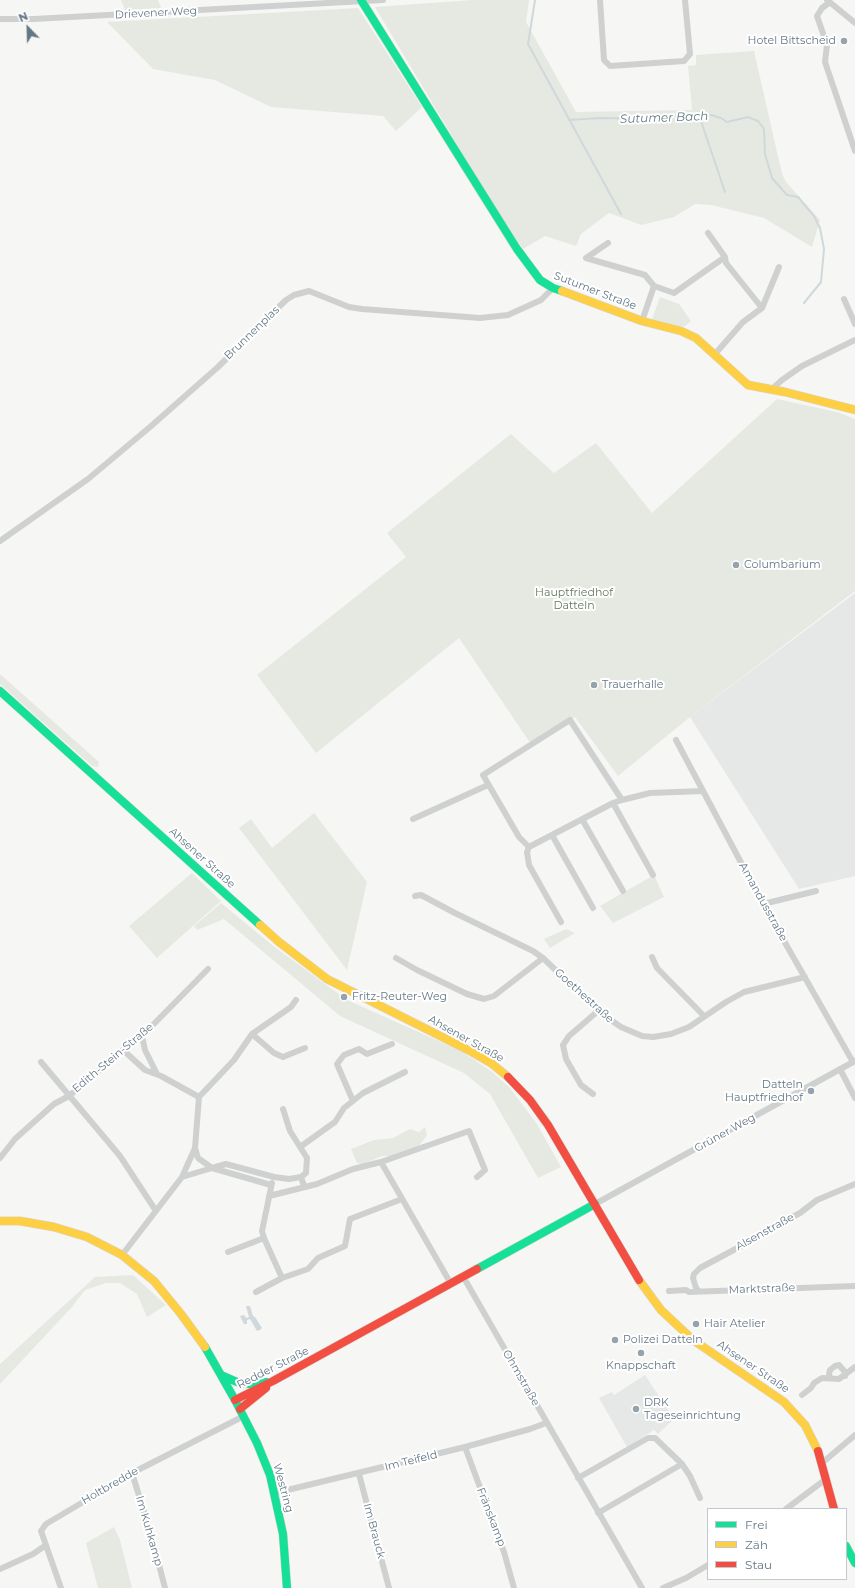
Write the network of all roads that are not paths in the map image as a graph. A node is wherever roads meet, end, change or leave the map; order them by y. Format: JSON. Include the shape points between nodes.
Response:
{"nodes":[{"id":1,"x":383,"y":0,"type":"edge"},
{"id":2,"x":600,"y":0,"type":"edge"},
{"id":3,"x":685,"y":0,"type":"edge"},
{"id":4,"x":362,"y":1,"type":"edge"},
{"id":5,"x":829,"y":1,"type":"edge"},
{"id":6,"x":0,"y":19,"type":"edge"},
{"id":7,"x":855,"y":23,"type":"edge"},
{"id":8,"x":855,"y":151,"type":"edge"},
{"id":9,"x":708,"y":233,"type":"dead end"},
{"id":10,"x":608,"y":243,"type":"dead end"},
{"id":11,"x":725,"y":257,"type":"junction"},
{"id":12,"x":779,"y":267,"type":"dead end"},
{"id":13,"x":654,"y":286,"type":"junction"},
{"id":14,"x":553,"y":288,"type":"junction"},
{"id":15,"x":844,"y":299,"type":"dead end"},
{"id":16,"x":762,"y":308,"type":"junction"},
{"id":17,"x":642,"y":321,"type":"junction"},
{"id":18,"x":855,"y":324,"type":"edge"},
{"id":19,"x":855,"y":340,"type":"edge"},
{"id":20,"x":716,"y":354,"type":"junction"},
{"id":21,"x":772,"y":389,"type":"junction"},
{"id":22,"x":855,"y":410,"type":"edge"},
{"id":23,"x":0,"y":541,"type":"edge"},
{"id":24,"x":0,"y":691,"type":"edge"},
{"id":25,"x":676,"y":740,"type":"dead end"},
{"id":26,"x":488,"y":785,"type":"junction"},
{"id":27,"x":703,"y":791,"type":"junction"},
{"id":28,"x":622,"y":800,"type":"junction"},
{"id":29,"x":613,"y":803,"type":"junction"},
{"id":30,"x":413,"y":819,"type":"dead end"},
{"id":31,"x":582,"y":819,"type":"junction"},
{"id":32,"x":552,"y":835,"type":"junction"},
{"id":33,"x":529,"y":847,"type":"junction"},
{"id":34,"x":653,"y":875,"type":"dead end"},
{"id":35,"x":623,"y":891,"type":"dead end"},
{"id":36,"x":816,"y":891,"type":"dead end"},
{"id":37,"x":415,"y":896,"type":"dead end"},
{"id":38,"x":763,"y":904,"type":"junction"},
{"id":39,"x":593,"y":908,"type":"dead end"},
{"id":40,"x":561,"y":922,"type":"dead end"},
{"id":41,"x":652,"y":957,"type":"dead end"},
{"id":42,"x":396,"y":958,"type":"dead end"},
{"id":43,"x":543,"y":958,"type":"junction"},
{"id":44,"x":208,"y":969,"type":"dead end"},
{"id":45,"x":805,"y":977,"type":"junction"},
{"id":46,"x":296,"y":1000,"type":"dead end"},
{"id":47,"x":598,"y":1011,"type":"junction"},
{"id":48,"x":704,"y":1016,"type":"junction"},
{"id":49,"x":252,"y":1034,"type":"junction"},
{"id":50,"x":142,"y":1036,"type":"junction"},
{"id":51,"x":392,"y":1044,"type":"dead end"},
{"id":52,"x":305,"y":1048,"type":"dead end"},
{"id":53,"x":123,"y":1050,"type":"junction"},
{"id":54,"x":41,"y":1062,"type":"dead end"},
{"id":55,"x":854,"y":1062,"type":"edge"},
{"id":56,"x":840,"y":1070,"type":"junction"},
{"id":57,"x":405,"y":1072,"type":"dead end"},
{"id":58,"x":157,"y":1074,"type":"junction"},
{"id":59,"x":593,"y":1094,"type":"dead end"},
{"id":60,"x":68,"y":1096,"type":"junction"},
{"id":61,"x":199,"y":1097,"type":"junction"},
{"id":62,"x":855,"y":1098,"type":"edge"},
{"id":63,"x":353,"y":1101,"type":"junction"},
{"id":64,"x":282,"y":1109,"type":"dead end"},
{"id":65,"x":300,"y":1147,"type":"junction"},
{"id":66,"x":195,"y":1148,"type":"junction"},
{"id":67,"x":0,"y":1158,"type":"edge"},
{"id":68,"x":381,"y":1162,"type":"junction"},
{"id":69,"x":212,"y":1168,"type":"junction"},
{"id":70,"x":182,"y":1177,"type":"junction"},
{"id":71,"x":274,"y":1177,"type":"junction"},
{"id":72,"x":300,"y":1177,"type":"junction"},
{"id":73,"x":477,"y":1177,"type":"dead end"},
{"id":74,"x":855,"y":1184,"type":"edge"},
{"id":75,"x":271,"y":1185,"type":"junction"},
{"id":76,"x":304,"y":1186,"type":"junction"},
{"id":77,"x":269,"y":1196,"type":"junction"},
{"id":78,"x":402,"y":1199,"type":"junction"},
{"id":79,"x":595,"y":1204,"type":"junction"},
{"id":80,"x":156,"y":1211,"type":"junction"},
{"id":81,"x":0,"y":1221,"type":"edge"},
{"id":82,"x":264,"y":1238,"type":"junction"},
{"id":83,"x":228,"y":1252,"type":"dead end"},
{"id":84,"x":122,"y":1255,"type":"junction"},
{"id":85,"x":282,"y":1278,"type":"junction"},
{"id":86,"x":464,"y":1278,"type":"junction"},
{"id":87,"x":452,"y":1284,"type":"junction"},
{"id":88,"x":855,"y":1286,"type":"edge"},
{"id":89,"x":669,"y":1290,"type":"dead end"},
{"id":90,"x":256,"y":1292,"type":"dead end"},
{"id":91,"x":699,"y":1292,"type":"junction"},
{"id":92,"x":855,"y":1367,"type":"edge"},
{"id":93,"x":221,"y":1376,"type":"junction"},
{"id":94,"x":845,"y":1376,"type":"junction"},
{"id":95,"x":830,"y":1378,"type":"junction"},
{"id":96,"x":273,"y":1381,"type":"junction"},
{"id":97,"x":802,"y":1395,"type":"dead end"},
{"id":98,"x":235,"y":1400,"type":"junction"},
{"id":99,"x":242,"y":1412,"type":"junction"},
{"id":100,"x":546,"y":1423,"type":"junction"},
{"id":101,"x":855,"y":1435,"type":"edge"},
{"id":102,"x":465,"y":1447,"type":"junction"},
{"id":103,"x":822,"y":1463,"type":"junction"},
{"id":104,"x":682,"y":1464,"type":"junction"},
{"id":105,"x":132,"y":1473,"type":"junction"},
{"id":106,"x":359,"y":1474,"type":"junction"},
{"id":107,"x":578,"y":1478,"type":"junction"},
{"id":108,"x":826,"y":1479,"type":"junction"},
{"id":109,"x":275,"y":1493,"type":"junction"},
{"id":110,"x":700,"y":1498,"type":"dead end"},
{"id":111,"x":787,"y":1508,"type":"edge"},
{"id":112,"x":834,"y":1508,"type":"edge"},
{"id":113,"x":598,"y":1513,"type":"junction"},
{"id":114,"x":46,"y":1546,"type":"junction"},
{"id":115,"x":847,"y":1548,"type":"edge"},
{"id":116,"x":855,"y":1563,"type":"edge"},
{"id":117,"x":707,"y":1566,"type":"edge"},
{"id":118,"x":0,"y":1569,"type":"edge"},
{"id":119,"x":61,"y":1588,"type":"edge"},
{"id":120,"x":165,"y":1588,"type":"edge"},
{"id":121,"x":288,"y":1588,"type":"edge"},
{"id":122,"x":389,"y":1588,"type":"edge"},
{"id":123,"x":514,"y":1588,"type":"edge"},
{"id":124,"x":642,"y":1588,"type":"edge"},
{"id":125,"x":663,"y":1588,"type":"edge"}],
"edges":[{"from":1,"to":4,"type":"street","name":"Drievener Weg"},
{"from":2,"to":3,"type":"street","via":[[604,60],[610,66],[684,61],[690,54]]},
{"from":4,"to":6,"type":"street","name":"Drievener Weg"},
{"from":4,"to":14,"type":"street","name":"Sutumer Straße","via":[[516,249],[540,280]]},
{"from":5,"to":7,"type":"street"},
{"from":5,"to":8,"type":"street","via":[[817,16],[827,45],[825,62]]},
{"from":9,"to":11,"type":"street"},
{"from":10,"to":13,"type":"street","via":[[586,258],[645,275]]},
{"from":11,"to":13,"type":"street","via":[[674,293]]},
{"from":11,"to":16,"type":"street","via":[[726,263]]},
{"from":12,"to":16,"type":"street"},
{"from":13,"to":17,"type":"street"},
{"from":14,"to":17,"type":"street","name":"Sutumer Straße"},
{"from":14,"to":23,"type":"street","name":"Brunnenplas","via":[[541,300],[508,316],[480,318],[362,310],[309,292],[294,295],[218,367],[88,479]]},
{"from":15,"to":18,"type":"street"},
{"from":16,"to":20,"type":"street","via":[[743,322]]},
{"from":17,"to":20,"type":"street","name":"Sutumer Straße","via":[[681,331],[696,338]]},
{"from":19,"to":21,"type":"street","via":[[802,366]]},
{"from":20,"to":21,"type":"street","name":"Sutumer Straße","via":[[748,385]]},
{"from":21,"to":22,"type":"street","name":"Sutumer Straße"},
{"from":24,"to":79,"type":"street","name":"Ahsener Straße","via":[[279,942],[327,979],[472,1052],[509,1077],[548,1125]]},
{"from":25,"to":27,"type":"street","name":"Amandusstraße"},
{"from":26,"to":28,"type":"street","via":[[483,774],[570,720]]},
{"from":26,"to":30,"type":"street"},
{"from":26,"to":33,"type":"street","via":[[519,837]]},
{"from":27,"to":28,"type":"street","via":[[650,793]]},
{"from":27,"to":38,"type":"street","name":"Amandusstraße"},
{"from":28,"to":29,"type":"street"},
{"from":29,"to":31,"type":"street"},
{"from":29,"to":34,"type":"street"},
{"from":31,"to":32,"type":"street"},
{"from":31,"to":35,"type":"street"},
{"from":32,"to":33,"type":"street"},
{"from":32,"to":39,"type":"street"},
{"from":33,"to":40,"type":"street","via":[[529,865]]},
{"from":36,"to":38,"type":"street"},
{"from":37,"to":43,"type":"street","name":"Goethestraße","via":[[421,895],[533,950]]},
{"from":38,"to":45,"type":"street","name":"Amandusstraße"},
{"from":41,"to":48,"type":"street","via":[[657,968]]},
{"from":42,"to":43,"type":"street","via":[[468,994],[484,998],[494,996]]},
{"from":43,"to":47,"type":"street","name":"Goethestraße"},
{"from":44,"to":50,"type":"street","name":"Edith-Stein-Straße"},
{"from":45,"to":48,"type":"street","name":"Goethestraße","via":[[744,992]]},
{"from":45,"to":55,"type":"street","name":"Amandusstraße"},
{"from":46,"to":49,"type":"street","via":[[291,1007]]},
{"from":47,"to":48,"type":"street","name":"Goethestraße","via":[[620,1027],[642,1036],[653,1037],[689,1027]]},
{"from":47,"to":59,"type":"street","via":[[569,1036],[563,1045],[566,1059],[581,1085]]},
{"from":49,"to":52,"type":"street","via":[[274,1053],[283,1057]]},
{"from":49,"to":61,"type":"street","via":[[234,1060]]},
{"from":50,"to":53,"type":"street","name":"Edith-Stein-Straße"},
{"from":50,"to":58,"type":"street","via":[[145,1050]]},
{"from":51,"to":63,"type":"street","via":[[367,1054],[359,1049],[344,1055],[337,1064]]},
{"from":53,"to":58,"type":"street","via":[[145,1070]]},
{"from":53,"to":60,"type":"street","name":"Edith-Stein-Straße"},
{"from":54,"to":60,"type":"street","name":"Edith-Stein-Straße"},
{"from":55,"to":56,"type":"street","name":"Grüner Weg"},
{"from":56,"to":62,"type":"street"},
{"from":56,"to":79,"type":"street","name":"Grüner Weg"},
{"from":57,"to":63,"type":"street","via":[[363,1093]]},
{"from":58,"to":61,"type":"street"},
{"from":60,"to":67,"type":"street","name":"Edith-Stein-Straße","via":[[54,1104],[15,1139]]},
{"from":60,"to":80,"type":"street","name":"Edith-Stein-Straße","via":[[120,1156]]},
{"from":61,"to":66,"type":"street"},
{"from":63,"to":65,"type":"street","via":[[344,1108],[335,1122]]},
{"from":64,"to":65,"type":"street","via":[[290,1131]]},
{"from":65,"to":72,"type":"street","via":[[307,1158],[306,1173]]},
{"from":66,"to":69,"type":"street","via":[[198,1158]]},
{"from":66,"to":70,"type":"street"},
{"from":68,"to":73,"type":"street","via":[[469,1131],[485,1170]]},
{"from":68,"to":76,"type":"street"},
{"from":68,"to":78,"type":"street"},
{"from":69,"to":70,"type":"street"},
{"from":69,"to":71,"type":"street","via":[[226,1164]]},
{"from":69,"to":75,"type":"street"},
{"from":70,"to":80,"type":"street"},
{"from":71,"to":72,"type":"street"},
{"from":71,"to":75,"type":"street"},
{"from":72,"to":76,"type":"street"},
{"from":74,"to":91,"type":"street","name":"Alsenstraße","via":[[817,1200],[800,1213],[700,1268],[693,1278]]},
{"from":75,"to":77,"type":"street"},
{"from":76,"to":77,"type":"street"},
{"from":77,"to":82,"type":"street","via":[[262,1231]]},
{"from":78,"to":85,"type":"street","via":[[350,1220],[345,1246],[318,1258],[308,1269]]},
{"from":78,"to":87,"type":"street"},
{"from":79,"to":86,"type":"street","name":"Redder Straße"},
{"from":79,"to":103,"type":"street","name":"Ahsener Straße","via":[[636,1276],[661,1310],[693,1340],[791,1407],[812,1435]]},
{"from":80,"to":84,"type":"street"},
{"from":81,"to":84,"type":"street","name":"Redder Straße","via":[[20,1221],[54,1227],[87,1237]]},
{"from":82,"to":83,"type":"street"},
{"from":82,"to":85,"type":"street"},
{"from":84,"to":93,"type":"street","name":"Redder Straße","via":[[159,1287],[203,1344]]},
{"from":85,"to":90,"type":"street"},
{"from":86,"to":87,"type":"street","name":"Redder Straße"},
{"from":86,"to":100,"type":"street","name":"Ohmstraße"},
{"from":87,"to":96,"type":"street","name":"Redder Straße"},
{"from":88,"to":91,"type":"street","name":"Marktstraße"},
{"from":89,"to":91,"type":"street","name":"Marktstraße"},
{"from":92,"to":94,"type":"street"},
{"from":93,"to":96,"type":"street","via":[[249,1384]]},
{"from":93,"to":98,"type":"street","name":"Redder Straße"},
{"from":94,"to":95,"type":"street","via":[[839,1379]]},
{"from":94,"to":95,"type":"street","via":[[839,1365],[830,1370]]},
{"from":95,"to":97,"type":"street","via":[[822,1378]]},
{"from":96,"to":98,"type":"street","name":"Redder Straße"},
{"from":96,"to":99,"type":"street"},
{"from":98,"to":99,"type":"street","name":"Westring"},
{"from":99,"to":105,"type":"street","name":"Holtbredde"},
{"from":99,"to":109,"type":"street","name":"Westring","via":[[270,1475]]},
{"from":100,"to":102,"type":"street","name":"Im Teifeld"},
{"from":100,"to":107,"type":"street","name":"Ohmstraße"},
{"from":101,"to":103,"type":"street"},
{"from":102,"to":106,"type":"street","name":"Im Teifeld"},
{"from":102,"to":123,"type":"street","name":"Fränskamp","via":[[504,1552]]},
{"from":103,"to":108,"type":"street","name":"Ahsener Straße"},
{"from":104,"to":107,"type":"street","via":[[655,1438],[648,1438]]},
{"from":104,"to":110,"type":"street"},
{"from":104,"to":113,"type":"street"},
{"from":105,"to":114,"type":"street","name":"Holtbredde","via":[[46,1524],[40,1530]]},
{"from":105,"to":120,"type":"street","name":"Im Kuhkamp"},
{"from":106,"to":109,"type":"street","name":"Im Teifeld"},
{"from":106,"to":122,"type":"street","name":"Im Brauck"},
{"from":107,"to":113,"type":"street","name":"Ohmstraße"},
{"from":108,"to":111,"type":"street"},
{"from":108,"to":112,"type":"street","name":"Ahsener Straße"},
{"from":109,"to":121,"type":"street","name":"Westring","via":[[283,1534]]},
{"from":113,"to":124,"type":"street","name":"Ohmstraße"},
{"from":114,"to":118,"type":"street"},
{"from":114,"to":119,"type":"street"},
{"from":115,"to":116,"type":"street"},
{"from":117,"to":125,"type":"street"}]}
